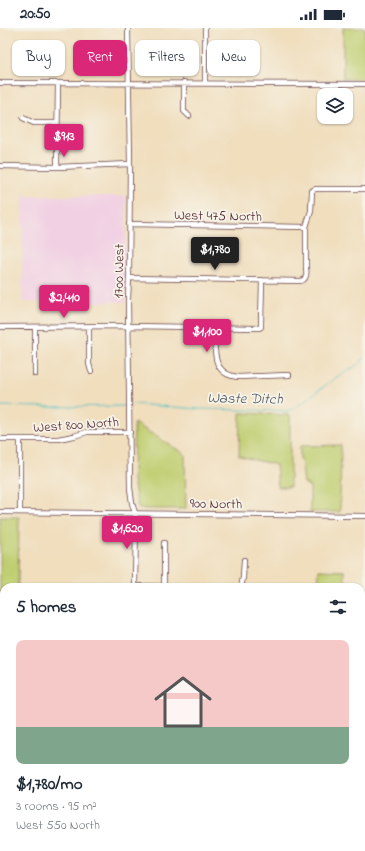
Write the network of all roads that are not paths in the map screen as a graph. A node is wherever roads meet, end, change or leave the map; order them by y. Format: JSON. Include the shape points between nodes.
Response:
{"nodes":[{"id":1,"x":128,"y":28,"type":"edge"},
{"id":2,"x":205,"y":28,"type":"edge"},
{"id":3,"x":0,"y":82,"type":"edge"},
{"id":4,"x":58,"y":82,"type":"junction"},
{"id":5,"x":128,"y":82,"type":"junction"},
{"id":6,"x":184,"y":82,"type":"junction"},
{"id":7,"x":205,"y":83,"type":"junction"},
{"id":8,"x":364,"y":84,"type":"edge"},
{"id":9,"x":189,"y":116,"type":"dead end"},
{"id":10,"x":23,"y":118,"type":"dead end"},
{"id":11,"x":57,"y":123,"type":"junction"},
{"id":12,"x":130,"y":164,"type":"junction"},
{"id":13,"x":0,"y":166,"type":"edge"},
{"id":14,"x":57,"y":167,"type":"junction"},
{"id":15,"x":365,"y":189,"type":"edge"},
{"id":16,"x":129,"y":224,"type":"junction"},
{"id":17,"x":306,"y":227,"type":"junction"},
{"id":18,"x":129,"y":278,"type":"junction"},
{"id":19,"x":262,"y":280,"type":"junction"},
{"id":20,"x":129,"y":326,"type":"junction"},
{"id":21,"x":0,"y":327,"type":"edge"},
{"id":22,"x":35,"y":327,"type":"junction"},
{"id":23,"x":89,"y":327,"type":"junction"},
{"id":24,"x":215,"y":327,"type":"junction"},
{"id":25,"x":91,"y":371,"type":"dead end"},
{"id":26,"x":35,"y":374,"type":"dead end"},
{"id":27,"x":289,"y":375,"type":"dead end"},
{"id":28,"x":130,"y":432,"type":"junction"},
{"id":29,"x":0,"y":439,"type":"edge"},
{"id":30,"x":20,"y":439,"type":"junction"},
{"id":31,"x":0,"y":512,"type":"edge"},
{"id":32,"x":20,"y":512,"type":"junction"},
{"id":33,"x":135,"y":513,"type":"junction"},
{"id":34,"x":365,"y":516,"type":"edge"},
{"id":35,"x":164,"y":543,"type":"dead end"},
{"id":36,"x":244,"y":560,"type":"dead end"},
{"id":37,"x":135,"y":583,"type":"edge"},
{"id":38,"x":164,"y":583,"type":"edge"},
{"id":39,"x":242,"y":583,"type":"edge"}],
"edges":[{"from":1,"to":5,"type":"street","name":"1700 West"},
{"from":2,"to":7,"type":"street"},
{"from":3,"to":4,"type":"street"},
{"from":4,"to":5,"type":"street"},
{"from":4,"to":11,"type":"street"},
{"from":5,"to":6,"type":"street"},
{"from":5,"to":12,"type":"street","name":"1700 West"},
{"from":6,"to":7,"type":"street"},
{"from":6,"to":9,"type":"street","via":[[184,111]]},
{"from":7,"to":8,"type":"street"},
{"from":10,"to":11,"type":"street","via":[[34,123]]},
{"from":11,"to":14,"type":"street"},
{"from":12,"to":14,"type":"street"},
{"from":12,"to":16,"type":"street","name":"1700 West"},
{"from":13,"to":14,"type":"street"},
{"from":15,"to":17,"type":"street","via":[[314,188]]},
{"from":16,"to":17,"type":"street","name":"West 475 North"},
{"from":16,"to":18,"type":"street","name":"1700 West"},
{"from":17,"to":19,"type":"street","via":[[307,277],[301,281]]},
{"from":18,"to":19,"type":"street"},
{"from":18,"to":20,"type":"street","name":"1700 West"},
{"from":19,"to":24,"type":"street","via":[[261,327]]},
{"from":20,"to":23,"type":"street"},
{"from":20,"to":24,"type":"street"},
{"from":20,"to":28,"type":"street","name":"1700 West"},
{"from":21,"to":22,"type":"street"},
{"from":22,"to":23,"type":"street"},
{"from":22,"to":26,"type":"street"},
{"from":23,"to":25,"type":"street"},
{"from":24,"to":27,"type":"street","via":[[215,356],[222,371],[239,377]]},
{"from":28,"to":30,"type":"street","name":"West 800 North","via":[[87,432],[58,439]]},
{"from":28,"to":33,"type":"street","name":"1700 West","via":[[130,488]]},
{"from":29,"to":30,"type":"street","name":"West 800 North"},
{"from":30,"to":32,"type":"street"},
{"from":31,"to":32,"type":"street","name":"900 North"},
{"from":32,"to":33,"type":"street","name":"900 North"},
{"from":33,"to":34,"type":"street","name":"900 North"},
{"from":33,"to":37,"type":"street","name":"1700 West"},
{"from":35,"to":38,"type":"street"},
{"from":36,"to":39,"type":"street"}]}
